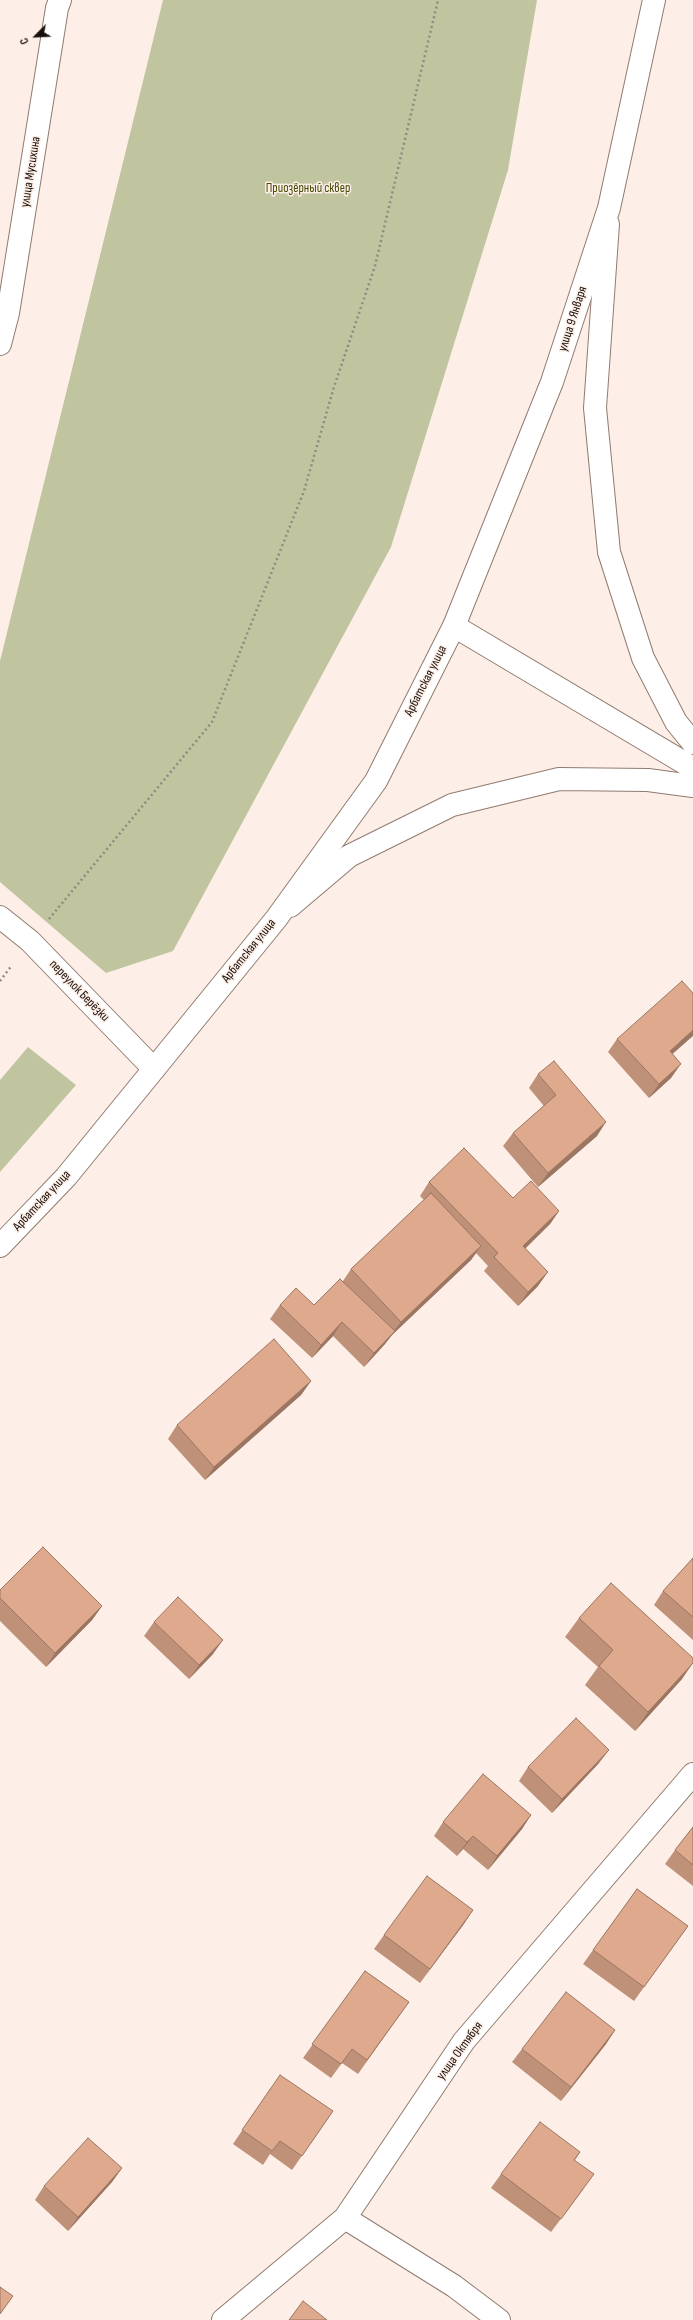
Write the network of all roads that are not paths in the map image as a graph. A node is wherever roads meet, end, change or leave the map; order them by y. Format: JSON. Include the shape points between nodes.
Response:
{"nodes":[{"id":1,"x":60,"y":0,"type":"edge"},
{"id":2,"x":654,"y":0,"type":"edge"},
{"id":3,"x":609,"y":208,"type":"junction"},
{"id":4,"x":0,"y":344,"type":"edge"},
{"id":5,"x":454,"y":626,"type":"junction"},
{"id":6,"x":693,"y":742,"type":"edge"},
{"id":7,"x":693,"y":768,"type":"edge"},
{"id":8,"x":693,"y":786,"type":"edge"},
{"id":9,"x":0,"y":917,"type":"edge"},
{"id":10,"x":276,"y":919,"type":"junction"},
{"id":11,"x":154,"y":1069,"type":"junction"},
{"id":12,"x":0,"y":1246,"type":"edge"},
{"id":13,"x":693,"y":1774,"type":"edge"},
{"id":14,"x":345,"y":2218,"type":"junction"},
{"id":15,"x":223,"y":2320,"type":"edge"},
{"id":16,"x":499,"y":2320,"type":"edge"}],
"edges":[{"from":1,"to":4,"type":"street","name":"улица Мусихина","via":[[8,313]]},
{"from":2,"to":3,"type":"street","name":"улица 9 Января"},
{"from":3,"to":5,"type":"street","name":"улица 9 Января","via":[[552,382]]},
{"from":3,"to":6,"type":"street","via":[[595,408],[609,552],[643,658],[676,722]]},
{"from":5,"to":7,"type":"street"},
{"from":5,"to":10,"type":"street","name":"Арбатская улица","via":[[376,781]]},
{"from":8,"to":10,"type":"street","via":[[648,780],[559,779],[452,805],[349,856]]},
{"from":9,"to":11,"type":"street","name":"переулок Берёзки","via":[[30,941]]},
{"from":10,"to":11,"type":"street","name":"Арбатская улица"},
{"from":11,"to":12,"type":"street","name":"Арбатская улица","via":[[66,1176]]},
{"from":13,"to":14,"type":"street","name":"улица Октября","via":[[464,2041]]},
{"from":14,"to":15,"type":"street","name":"улица Октября"},
{"from":14,"to":16,"type":"street","via":[[454,2286]]}]}
